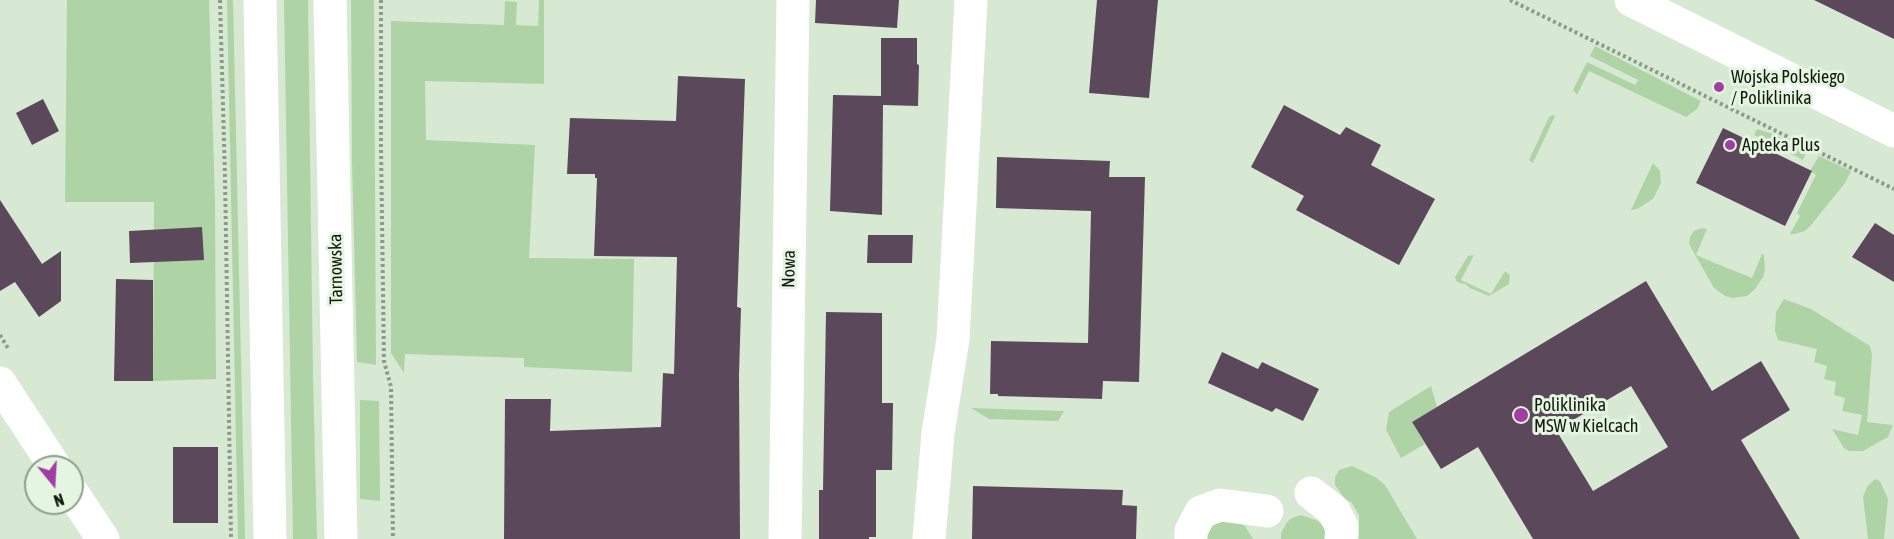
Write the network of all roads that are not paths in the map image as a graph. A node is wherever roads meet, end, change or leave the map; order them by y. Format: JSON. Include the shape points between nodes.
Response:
{"nodes":[{"id":1,"x":260,"y":0,"type":"edge"},
{"id":2,"x":330,"y":0,"type":"edge"},
{"id":3,"x":793,"y":0,"type":"edge"},
{"id":4,"x":971,"y":0,"type":"edge"},
{"id":5,"x":1632,"y":0,"type":"edge"},
{"id":6,"x":1894,"y":130,"type":"edge"},
{"id":7,"x":0,"y":383,"type":"edge"},
{"id":8,"x":47,"y":455,"type":"edge"},
{"id":9,"x":1311,"y":493,"type":"dead end"},
{"id":10,"x":84,"y":511,"type":"edge"},
{"id":11,"x":1267,"y":511,"type":"dead end"},
{"id":12,"x":102,"y":539,"type":"edge"},
{"id":13,"x":270,"y":539,"type":"edge"},
{"id":14,"x":341,"y":539,"type":"edge"},
{"id":15,"x":785,"y":539,"type":"edge"},
{"id":16,"x":929,"y":539,"type":"edge"},
{"id":17,"x":1191,"y":539,"type":"edge"},
{"id":18,"x":1341,"y":539,"type":"edge"}],
"edges":[{"from":1,"to":13,"type":"main road"},
{"from":2,"to":14,"type":"main road","name":"Tarnowska"},
{"from":3,"to":15,"type":"main road","name":"Nowa"},
{"from":4,"to":16,"type":"main road","via":[[953,339],[938,433]]},
{"from":5,"to":6,"type":"main road"},
{"from":7,"to":8,"type":"main road"},
{"from":9,"to":18,"type":"main road","via":[[1334,511],[1342,527]]},
{"from":10,"to":12,"type":"main road"},
{"from":11,"to":17,"type":"main road","via":[[1220,505],[1202,512],[1191,531]]}]}
